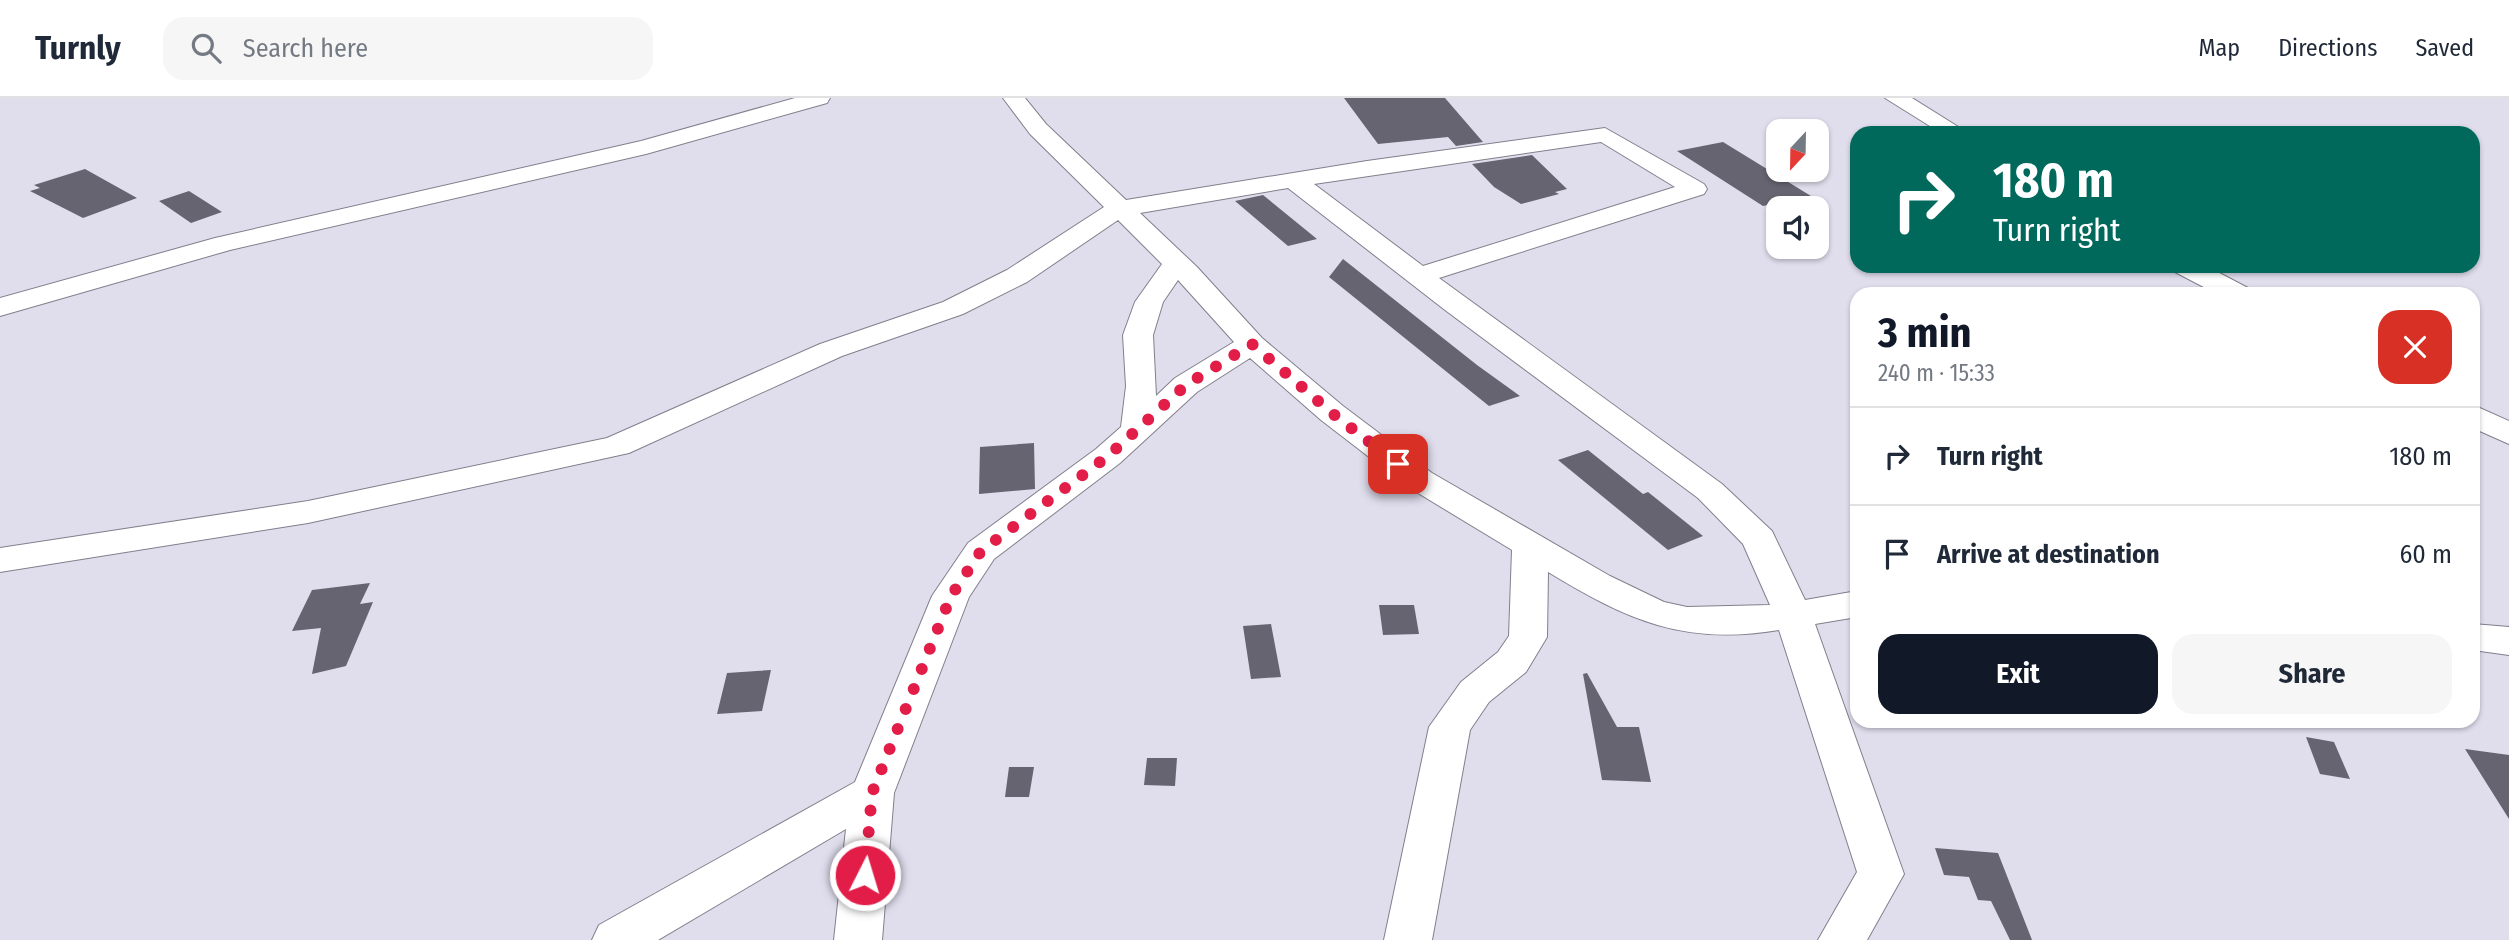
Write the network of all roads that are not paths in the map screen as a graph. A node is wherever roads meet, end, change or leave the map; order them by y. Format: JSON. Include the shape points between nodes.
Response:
{"nodes":[{"id":1,"x":819,"y":98,"type":"edge"},
{"id":2,"x":1014,"y":98,"type":"edge"},
{"id":3,"x":1896,"y":98,"type":"edge"},
{"id":4,"x":1944,"y":126,"type":"edge"},
{"id":5,"x":1293,"y":180,"type":"junction"},
{"id":6,"x":1118,"y":209,"type":"junction"},
{"id":7,"x":1176,"y":263,"type":"junction"},
{"id":8,"x":2198,"y":273,"type":"edge"},
{"id":9,"x":1419,"y":276,"type":"junction"},
{"id":10,"x":2225,"y":287,"type":"edge"},
{"id":11,"x":0,"y":307,"type":"edge"},
{"id":12,"x":1252,"y":344,"type":"junction"},
{"id":13,"x":2480,"y":418,"type":"edge"},
{"id":14,"x":1137,"y":429,"type":"junction"},
{"id":15,"x":2509,"y":433,"type":"edge"},
{"id":16,"x":1530,"y":546,"type":"junction"},
{"id":17,"x":0,"y":559,"type":"edge"},
{"id":18,"x":1850,"y":605,"type":"edge"},
{"id":19,"x":1793,"y":614,"type":"junction"},
{"id":20,"x":2480,"y":638,"type":"edge"},
{"id":21,"x":2509,"y":641,"type":"edge"},
{"id":22,"x":872,"y":793,"type":"junction"},
{"id":23,"x":616,"y":940,"type":"edge"},
{"id":24,"x":858,"y":940,"type":"edge"},
{"id":25,"x":1408,"y":940,"type":"edge"},
{"id":26,"x":1842,"y":940,"type":"edge"}],
"edges":[{"from":1,"to":11,"type":"street","via":[[646,147],[224,244]]},
{"from":2,"to":6,"type":"street","via":[[1038,129]]},
{"from":3,"to":4,"type":"street"},
{"from":5,"to":6,"type":"street"},
{"from":5,"to":9,"type":"street"},
{"from":5,"to":9,"type":"street","via":[[1605,135],[1695,189]]},
{"from":6,"to":7,"type":"street"},
{"from":6,"to":17,"type":"street","via":[[1017,276],[953,307],[831,350],[617,446],[309,512]]},
{"from":7,"to":12,"type":"street"},
{"from":7,"to":14,"type":"street","via":[[1149,302],[1138,335],[1141,386]]},
{"from":8,"to":10,"type":"street"},
{"from":9,"to":19,"type":"street","via":[[1710,491],[1759,539]]},
{"from":12,"to":14,"type":"street","via":[[1186,385]]},
{"from":12,"to":16,"type":"street","via":[[1420,480]]},
{"from":13,"to":15,"type":"street"},
{"from":14,"to":22,"type":"street","via":[[981,551],[951,596]]},
{"from":16,"to":19,"type":"street","via":[[1654,613],[1687,620],[1754,621]]},
{"from":16,"to":25,"type":"street","via":[[1528,636],[1512,662],[1475,692],[1450,727]]},
{"from":18,"to":19,"type":"street"},
{"from":19,"to":26,"type":"street","via":[[1881,874]]},
{"from":20,"to":21,"type":"street"},
{"from":22,"to":23,"type":"street"},
{"from":22,"to":24,"type":"street"}]}
